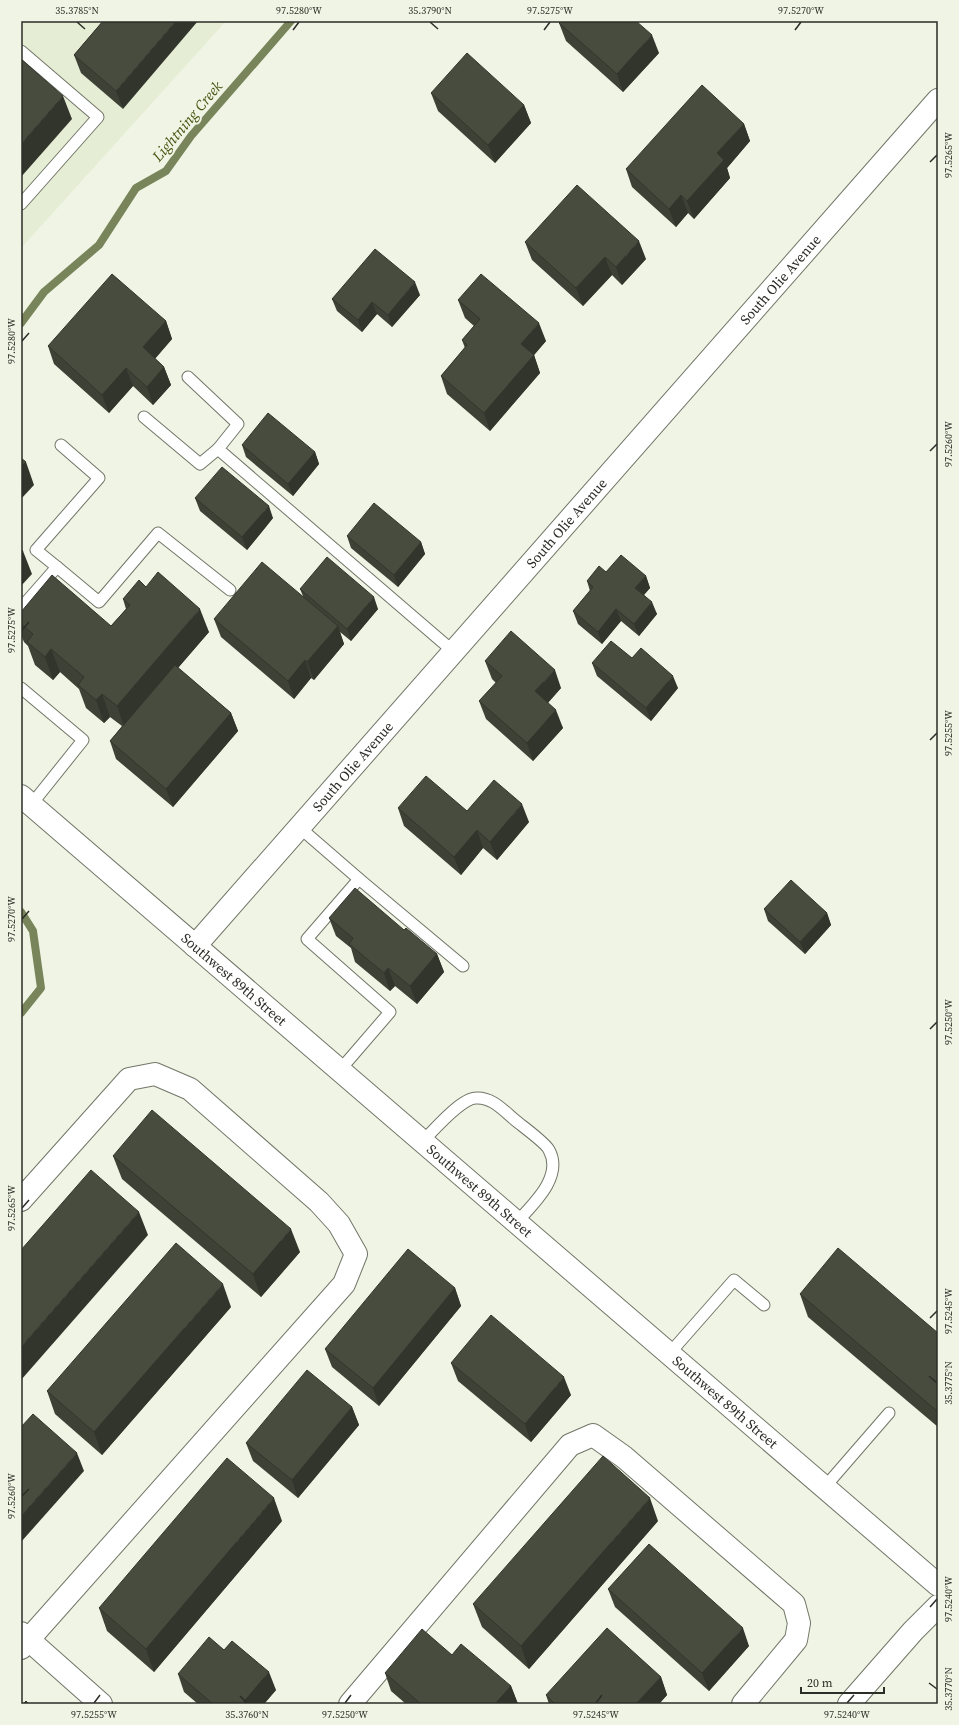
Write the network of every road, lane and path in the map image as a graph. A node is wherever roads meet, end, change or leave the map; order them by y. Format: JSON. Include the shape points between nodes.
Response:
{"nodes":[{"id":1,"x":21,"y":51,"type":"edge"},
{"id":2,"x":938,"y":100,"type":"edge"},
{"id":3,"x":21,"y":204,"type":"edge"},
{"id":4,"x":188,"y":377,"type":"dead end"},
{"id":5,"x":144,"y":417,"type":"dead end"},
{"id":6,"x":61,"y":445,"type":"dead end"},
{"id":7,"x":218,"y":449,"type":"junction"},
{"id":8,"x":57,"y":567,"type":"junction"},
{"id":9,"x":230,"y":590,"type":"dead end"},
{"id":10,"x":21,"y":608,"type":"edge"},
{"id":11,"x":454,"y":652,"type":"junction"},
{"id":12,"x":21,"y":688,"type":"edge"},
{"id":13,"x":26,"y":801,"type":"edge"},
{"id":14,"x":299,"y":827,"type":"junction"},
{"id":15,"x":359,"y":879,"type":"junction"},
{"id":16,"x":195,"y":946,"type":"junction"},
{"id":17,"x":463,"y":966,"type":"dead end"},
{"id":18,"x":340,"y":1070,"type":"junction"},
{"id":19,"x":422,"y":1142,"type":"junction"},
{"id":20,"x":21,"y":1200,"type":"edge"},
{"id":21,"x":516,"y":1223,"type":"junction"},
{"id":22,"x":764,"y":1305,"type":"dead end"},
{"id":23,"x":669,"y":1354,"type":"junction"},
{"id":24,"x":889,"y":1414,"type":"dead end"},
{"id":25,"x":824,"y":1488,"type":"junction"},
{"id":26,"x":938,"y":1585,"type":"edge"},
{"id":27,"x":938,"y":1606,"type":"edge"},
{"id":28,"x":23,"y":1640,"type":"edge"},
{"id":29,"x":101,"y":1704,"type":"edge"},
{"id":30,"x":350,"y":1704,"type":"edge"},
{"id":31,"x":743,"y":1704,"type":"edge"},
{"id":32,"x":849,"y":1704,"type":"edge"}],
"edges":[{"from":1,"to":3,"type":"lane","via":[[98,117]]},
{"from":2,"to":11,"type":"street","name":"South Olie Avenue"},
{"from":4,"to":7,"type":"lane","via":[[238,424]]},
{"from":5,"to":7,"type":"lane","via":[[200,464]]},
{"from":6,"to":8,"type":"lane","via":[[99,478],[36,550]]},
{"from":7,"to":11,"type":"lane"},
{"from":8,"to":9,"type":"lane","via":[[99,602],[158,533]]},
{"from":8,"to":10,"type":"lane"},
{"from":11,"to":14,"type":"street","name":"South Olie Avenue"},
{"from":12,"to":13,"type":"lane","via":[[83,740]]},
{"from":13,"to":16,"type":"street","name":"Southwest 89th Street"},
{"from":14,"to":15,"type":"lane"},
{"from":14,"to":16,"type":"street","name":"South Olie Avenue"},
{"from":15,"to":17,"type":"lane"},
{"from":15,"to":18,"type":"lane","via":[[307,939],[390,1012]]},
{"from":16,"to":18,"type":"street","name":"Southwest 89th Street"},
{"from":18,"to":19,"type":"street","name":"Southwest 89th Street"},
{"from":19,"to":21,"type":"street","name":"Southwest 89th Street"},
{"from":19,"to":21,"type":"lane","via":[[458,1106],[475,1098],[493,1101],[549,1149],[552,1162],[551,1178]]},
{"from":20,"to":28,"type":"street","via":[[129,1078],[155,1074],[190,1089],[319,1202],[339,1224],[356,1254],[344,1284]]},
{"from":21,"to":23,"type":"street","name":"Southwest 89th Street"},
{"from":22,"to":23,"type":"lane","via":[[734,1280]]},
{"from":23,"to":25,"type":"street","name":"Southwest 89th Street"},
{"from":24,"to":25,"type":"lane"},
{"from":25,"to":26,"type":"street","name":"Southwest 89th Street"},
{"from":27,"to":32,"type":"street"},
{"from":28,"to":29,"type":"street"},
{"from":30,"to":31,"type":"street","via":[[570,1445],[593,1434],[624,1457],[794,1604],[799,1624],[796,1640]]}]}
